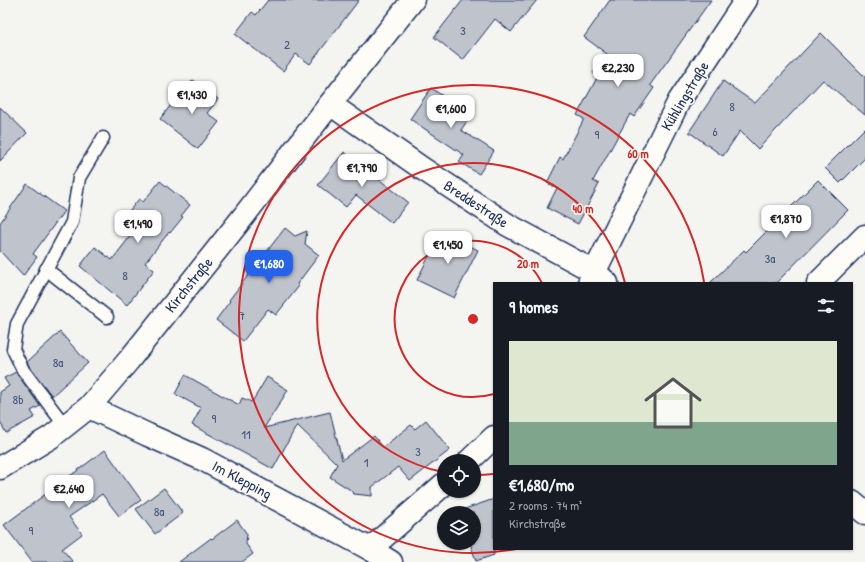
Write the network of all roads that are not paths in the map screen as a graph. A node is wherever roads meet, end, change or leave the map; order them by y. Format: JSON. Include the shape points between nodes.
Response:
{"nodes":[{"id":1,"x":413,"y":0,"type":"edge"},
{"id":2,"x":746,"y":0,"type":"edge"},
{"id":3,"x":330,"y":104,"type":"junction"},
{"id":4,"x":103,"y":138,"type":"dead end"},
{"id":5,"x":865,"y":236,"type":"edge"},
{"id":6,"x":46,"y":269,"type":"junction"},
{"id":7,"x":597,"y":279,"type":"edge"},
{"id":8,"x":819,"y":282,"type":"edge"},
{"id":9,"x":107,"y":317,"type":"dead end"},
{"id":10,"x":89,"y":407,"type":"junction"},
{"id":11,"x":65,"y":426,"type":"junction"},
{"id":12,"x":493,"y":438,"type":"edge"},
{"id":13,"x":476,"y":454,"type":"edge"},
{"id":14,"x":0,"y":468,"type":"edge"},
{"id":15,"x":437,"y":490,"type":"edge"},
{"id":16,"x":853,"y":503,"type":"edge"},
{"id":17,"x":865,"y":513,"type":"edge"},
{"id":18,"x":370,"y":549,"type":"junction"},
{"id":19,"x":392,"y":562,"type":"edge"}],
"edges":[{"from":1,"to":3,"type":"street","name":"Kirchstraße"},
{"from":2,"to":7,"type":"street","name":"Kühlingstraße","via":[[679,100]]},
{"from":3,"to":7,"type":"street","name":"Breddestraße","via":[[508,225]]},
{"from":3,"to":10,"type":"street","name":"Kirchstraße","via":[[129,360]]},
{"from":4,"to":6,"type":"lane","via":[[79,178],[72,222]]},
{"from":5,"to":8,"type":"street"},
{"from":6,"to":9,"type":"lane"},
{"from":6,"to":11,"type":"lane","via":[[17,324],[14,349],[23,370]]},
{"from":10,"to":11,"type":"street","name":"Kirchstraße"},
{"from":10,"to":18,"type":"street","name":"Im Klepping","via":[[202,459]]},
{"from":11,"to":14,"type":"street","name":"Kirchstraße","via":[[51,438]]},
{"from":12,"to":13,"type":"street"},
{"from":15,"to":18,"type":"street"},
{"from":16,"to":17,"type":"street"},
{"from":18,"to":19,"type":"street","name":"Im Klepping"}]}
